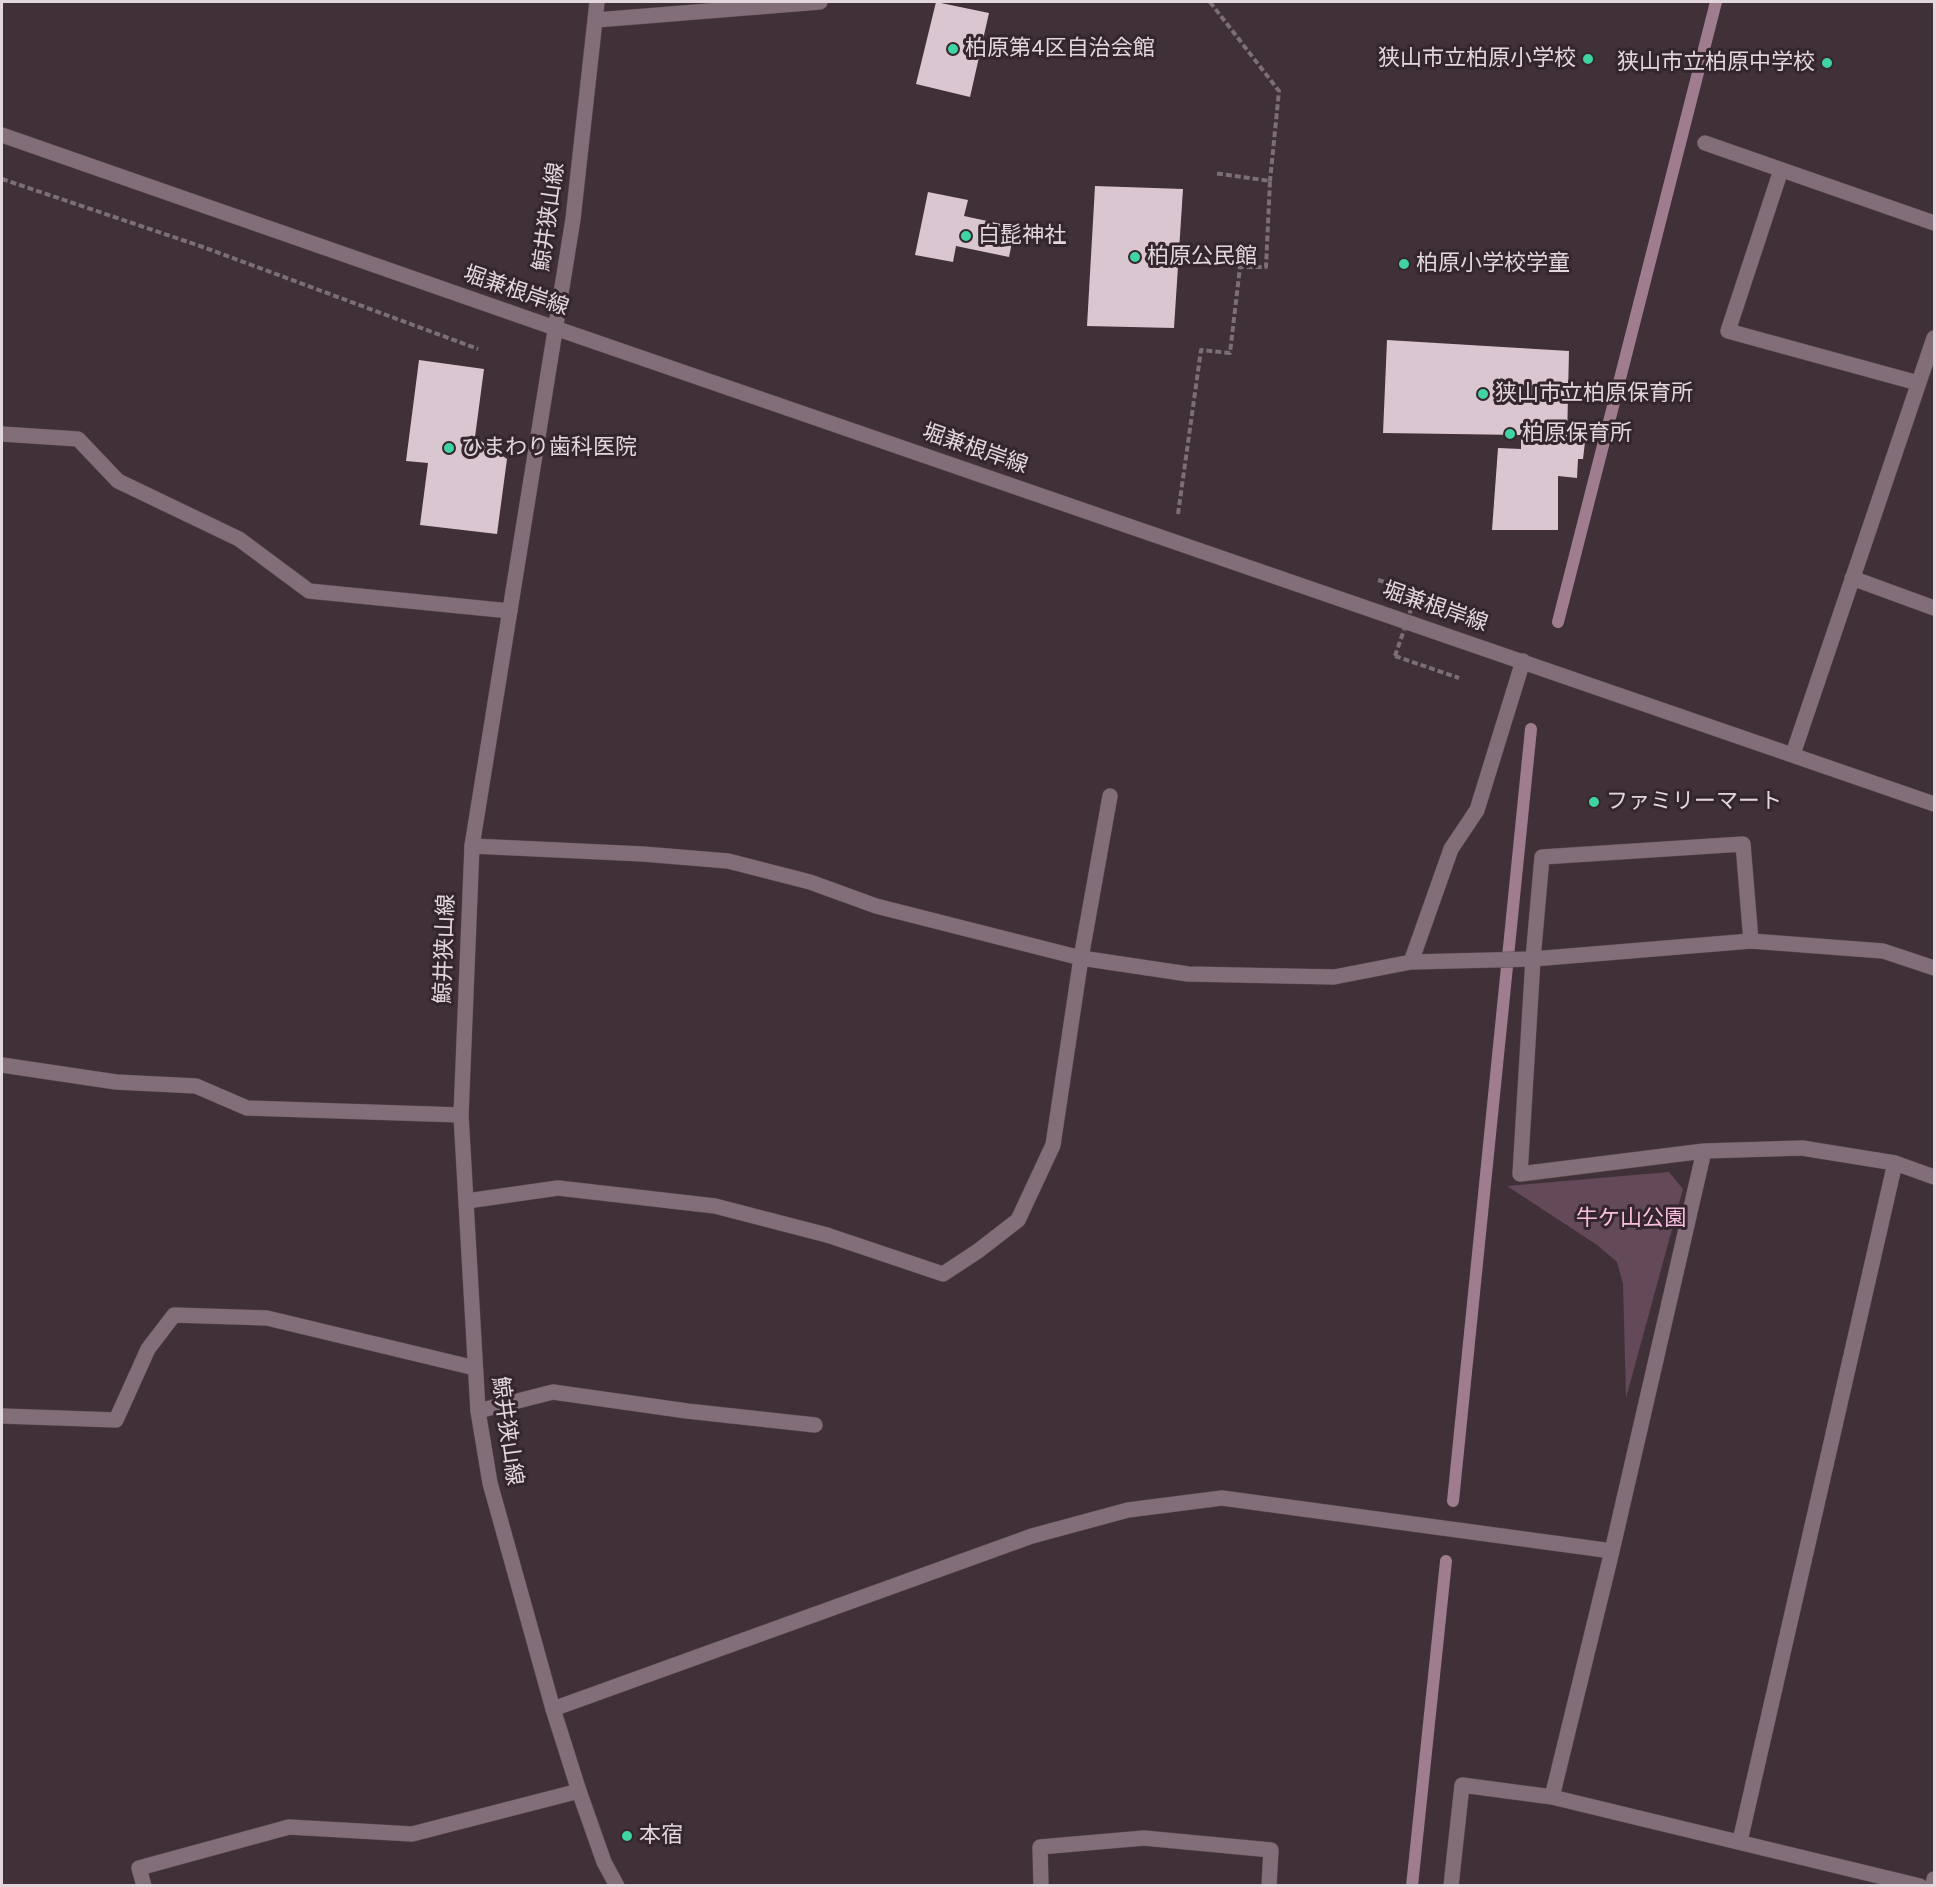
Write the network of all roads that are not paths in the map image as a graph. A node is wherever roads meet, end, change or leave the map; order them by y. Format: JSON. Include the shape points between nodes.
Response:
{"nodes":[{"id":1,"x":597,"y":2,"type":"edge"},
{"id":2,"x":820,"y":2,"type":"edge"},
{"id":3,"x":596,"y":20,"type":"junction"},
{"id":4,"x":2,"y":135,"type":"edge"},
{"id":5,"x":1705,"y":143,"type":"dead end"},
{"id":6,"x":1781,"y":170,"type":"junction"},
{"id":7,"x":1935,"y":223,"type":"edge"},
{"id":8,"x":555,"y":328,"type":"junction"},
{"id":9,"x":1935,"y":338,"type":"edge"},
{"id":10,"x":1918,"y":382,"type":"junction"},
{"id":11,"x":2,"y":434,"type":"edge"},
{"id":12,"x":1852,"y":578,"type":"junction"},
{"id":13,"x":1935,"y":608,"type":"edge"},
{"id":14,"x":510,"y":611,"type":"junction"},
{"id":15,"x":1523,"y":661,"type":"junction"},
{"id":16,"x":1793,"y":754,"type":"junction"},
{"id":17,"x":1110,"y":796,"type":"dead end"},
{"id":18,"x":1935,"y":804,"type":"edge"},
{"id":19,"x":472,"y":846,"type":"junction"},
{"id":20,"x":1751,"y":941,"type":"junction"},
{"id":21,"x":1081,"y":958,"type":"junction"},
{"id":22,"x":1533,"y":959,"type":"junction"},
{"id":23,"x":1411,"y":962,"type":"junction"},
{"id":24,"x":1935,"y":968,"type":"edge"},
{"id":25,"x":2,"y":1065,"type":"edge"},
{"id":26,"x":461,"y":1115,"type":"junction"},
{"id":27,"x":1704,"y":1151,"type":"junction"},
{"id":28,"x":1895,"y":1163,"type":"junction"},
{"id":29,"x":1935,"y":1177,"type":"edge"},
{"id":30,"x":467,"y":1201,"type":"junction"},
{"id":31,"x":475,"y":1368,"type":"junction"},
{"id":32,"x":478,"y":1411,"type":"junction"},
{"id":33,"x":2,"y":1416,"type":"edge"},
{"id":34,"x":815,"y":1425,"type":"dead end"},
{"id":35,"x":1612,"y":1551,"type":"junction"},
{"id":36,"x":553,"y":1709,"type":"junction"},
{"id":37,"x":579,"y":1791,"type":"junction"},
{"id":38,"x":1552,"y":1797,"type":"junction"},
{"id":39,"x":1740,"y":1841,"type":"junction"},
{"id":40,"x":1935,"y":1879,"type":"edge"},
{"id":41,"x":144,"y":1886,"type":"edge"},
{"id":42,"x":617,"y":1886,"type":"edge"},
{"id":43,"x":1041,"y":1886,"type":"edge"},
{"id":44,"x":1269,"y":1886,"type":"edge"},
{"id":45,"x":1451,"y":1886,"type":"edge"},
{"id":46,"x":1920,"y":1886,"type":"edge"},
{"id":47,"x":1933,"y":1886,"type":"edge"}],
"edges":[{"from":1,"to":3,"type":"street","name":"鯨井狭山線"},
{"from":2,"to":3,"type":"street"},
{"from":3,"to":8,"type":"street","name":"鯨井狭山線","via":[[573,219]]},
{"from":4,"to":8,"type":"street","name":"堀兼根岸線"},
{"from":5,"to":6,"type":"street"},
{"from":6,"to":7,"type":"street"},
{"from":6,"to":10,"type":"street","via":[[1728,331]]},
{"from":8,"to":14,"type":"street","name":"鯨井狭山線"},
{"from":8,"to":15,"type":"street","name":"堀兼根岸線"},
{"from":9,"to":10,"type":"street"},
{"from":10,"to":12,"type":"street"},
{"from":11,"to":14,"type":"street","via":[[78,439],[118,481],[239,539],[309,591]]},
{"from":12,"to":13,"type":"street"},
{"from":12,"to":16,"type":"street"},
{"from":14,"to":19,"type":"street","name":"鯨井狭山線"},
{"from":15,"to":16,"type":"street","name":"堀兼根岸線"},
{"from":15,"to":23,"type":"street","via":[[1477,810],[1451,849]]},
{"from":16,"to":18,"type":"street","name":"堀兼根岸線"},
{"from":17,"to":21,"type":"street"},
{"from":19,"to":21,"type":"street","via":[[728,861],[810,882],[876,906]]},
{"from":19,"to":26,"type":"street","name":"鯨井狭山線"},
{"from":20,"to":22,"type":"street"},
{"from":20,"to":22,"type":"street","via":[[1743,844],[1542,857]]},
{"from":20,"to":24,"type":"street","via":[[1883,951]]},
{"from":21,"to":23,"type":"street","via":[[1188,974],[1334,977]]},
{"from":21,"to":30,"type":"street","via":[[1053,1145],[1018,1220],[943,1274],[827,1235],[715,1206],[558,1188]]},
{"from":22,"to":23,"type":"street"},
{"from":22,"to":27,"type":"street","via":[[1520,1174]]},
{"from":25,"to":26,"type":"street","via":[[116,1082],[196,1086],[248,1108]]},
{"from":26,"to":30,"type":"street","name":"鯨井狭山線"},
{"from":27,"to":28,"type":"street","via":[[1802,1149]]},
{"from":27,"to":35,"type":"street"},
{"from":28,"to":29,"type":"street"},
{"from":28,"to":39,"type":"street"},
{"from":30,"to":31,"type":"street","name":"鯨井狭山線"},
{"from":31,"to":32,"type":"street","name":"鯨井狭山線"},
{"from":31,"to":33,"type":"street","via":[[267,1318],[174,1315],[148,1349],[116,1420]]},
{"from":32,"to":34,"type":"street","via":[[553,1392]]},
{"from":32,"to":36,"type":"street","name":"鯨井狭山線","via":[[490,1483]]},
{"from":35,"to":36,"type":"street","via":[[1222,1498],[1128,1510],[1032,1536]]},
{"from":35,"to":38,"type":"street"},
{"from":36,"to":37,"type":"street","name":"鯨井狭山線"},
{"from":37,"to":41,"type":"street","via":[[412,1834],[289,1827],[139,1868]]},
{"from":37,"to":42,"type":"street","name":"鯨井狭山線","via":[[604,1862]]},
{"from":38,"to":39,"type":"street"},
{"from":38,"to":45,"type":"street","via":[[1462,1785]]},
{"from":39,"to":46,"type":"street"},
{"from":40,"to":47,"type":"street"},
{"from":43,"to":44,"type":"street","via":[[1040,1847],[1144,1838],[1271,1850]]}]}
